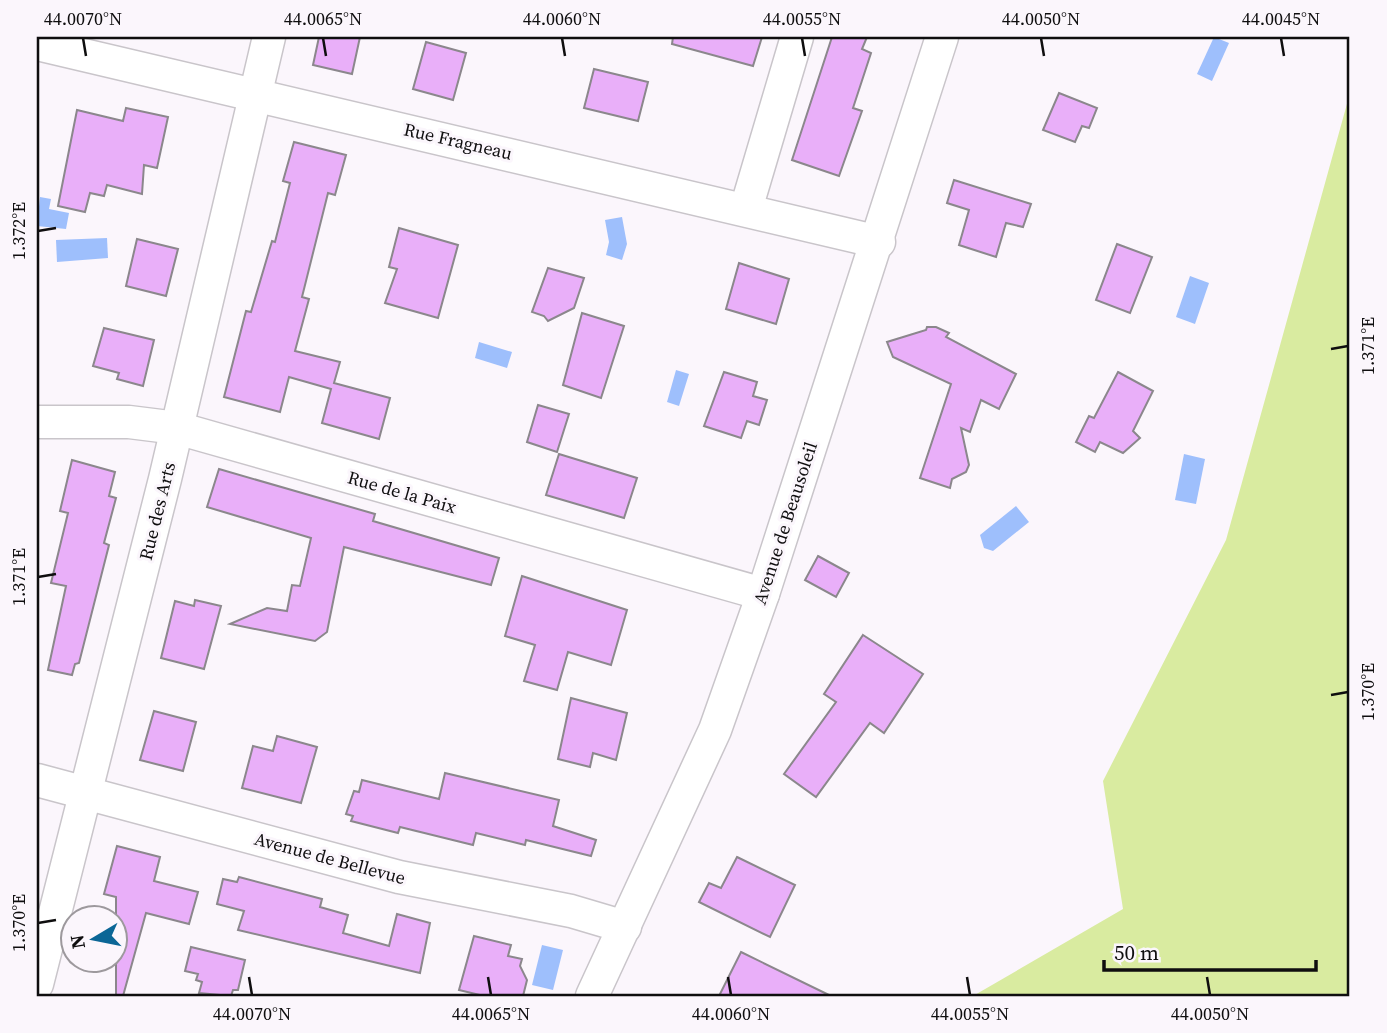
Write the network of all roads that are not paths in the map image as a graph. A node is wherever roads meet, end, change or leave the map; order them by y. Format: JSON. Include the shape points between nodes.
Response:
{"nodes":[{"id":1,"x":269,"y":37,"type":"edge"},
{"id":2,"x":797,"y":37,"type":"edge"},
{"id":3,"x":942,"y":37,"type":"edge"},
{"id":4,"x":47,"y":43,"type":"edge"},
{"id":5,"x":254,"y":93,"type":"junction"},
{"id":6,"x":746,"y":209,"type":"junction"},
{"id":7,"x":879,"y":242,"type":"junction"},
{"id":8,"x":37,"y":422,"type":"edge"},
{"id":9,"x":177,"y":428,"type":"junction"},
{"id":10,"x":763,"y":594,"type":"junction"},
{"id":11,"x":37,"y":780,"type":"edge"},
{"id":12,"x":86,"y":793,"type":"junction"},
{"id":13,"x":625,"y":927,"type":"junction"},
{"id":14,"x":37,"y":984,"type":"edge"},
{"id":15,"x":592,"y":996,"type":"edge"}],
"edges":[{"from":1,"to":5,"type":"street","name":"Rue des Arts"},
{"from":2,"to":6,"type":"street"},
{"from":3,"to":7,"type":"street","name":"Avenue de Beausoleil"},
{"from":4,"to":5,"type":"street","name":"Rue Fragneau"},
{"from":5,"to":6,"type":"street","name":"Rue Fragneau"},
{"from":5,"to":9,"type":"street","name":"Rue des Arts"},
{"from":6,"to":7,"type":"street","name":"Rue Fragneau"},
{"from":7,"to":10,"type":"street","name":"Avenue de Beausoleil"},
{"from":8,"to":9,"type":"street","name":"Rue de la Paix","via":[[128,422]]},
{"from":9,"to":10,"type":"street","name":"Rue de la Paix"},
{"from":9,"to":12,"type":"street","name":"Rue des Arts"},
{"from":10,"to":13,"type":"street","name":"Avenue de Beausoleil","via":[[715,730]]},
{"from":11,"to":12,"type":"street","name":"Avenue de Bellevue"},
{"from":12,"to":13,"type":"street","name":"Avenue de Bellevue","via":[[399,877],[571,911]]},
{"from":12,"to":14,"type":"street","name":"Rue des Arts"},
{"from":13,"to":15,"type":"street","name":"Avenue de Beausoleil"}]}
